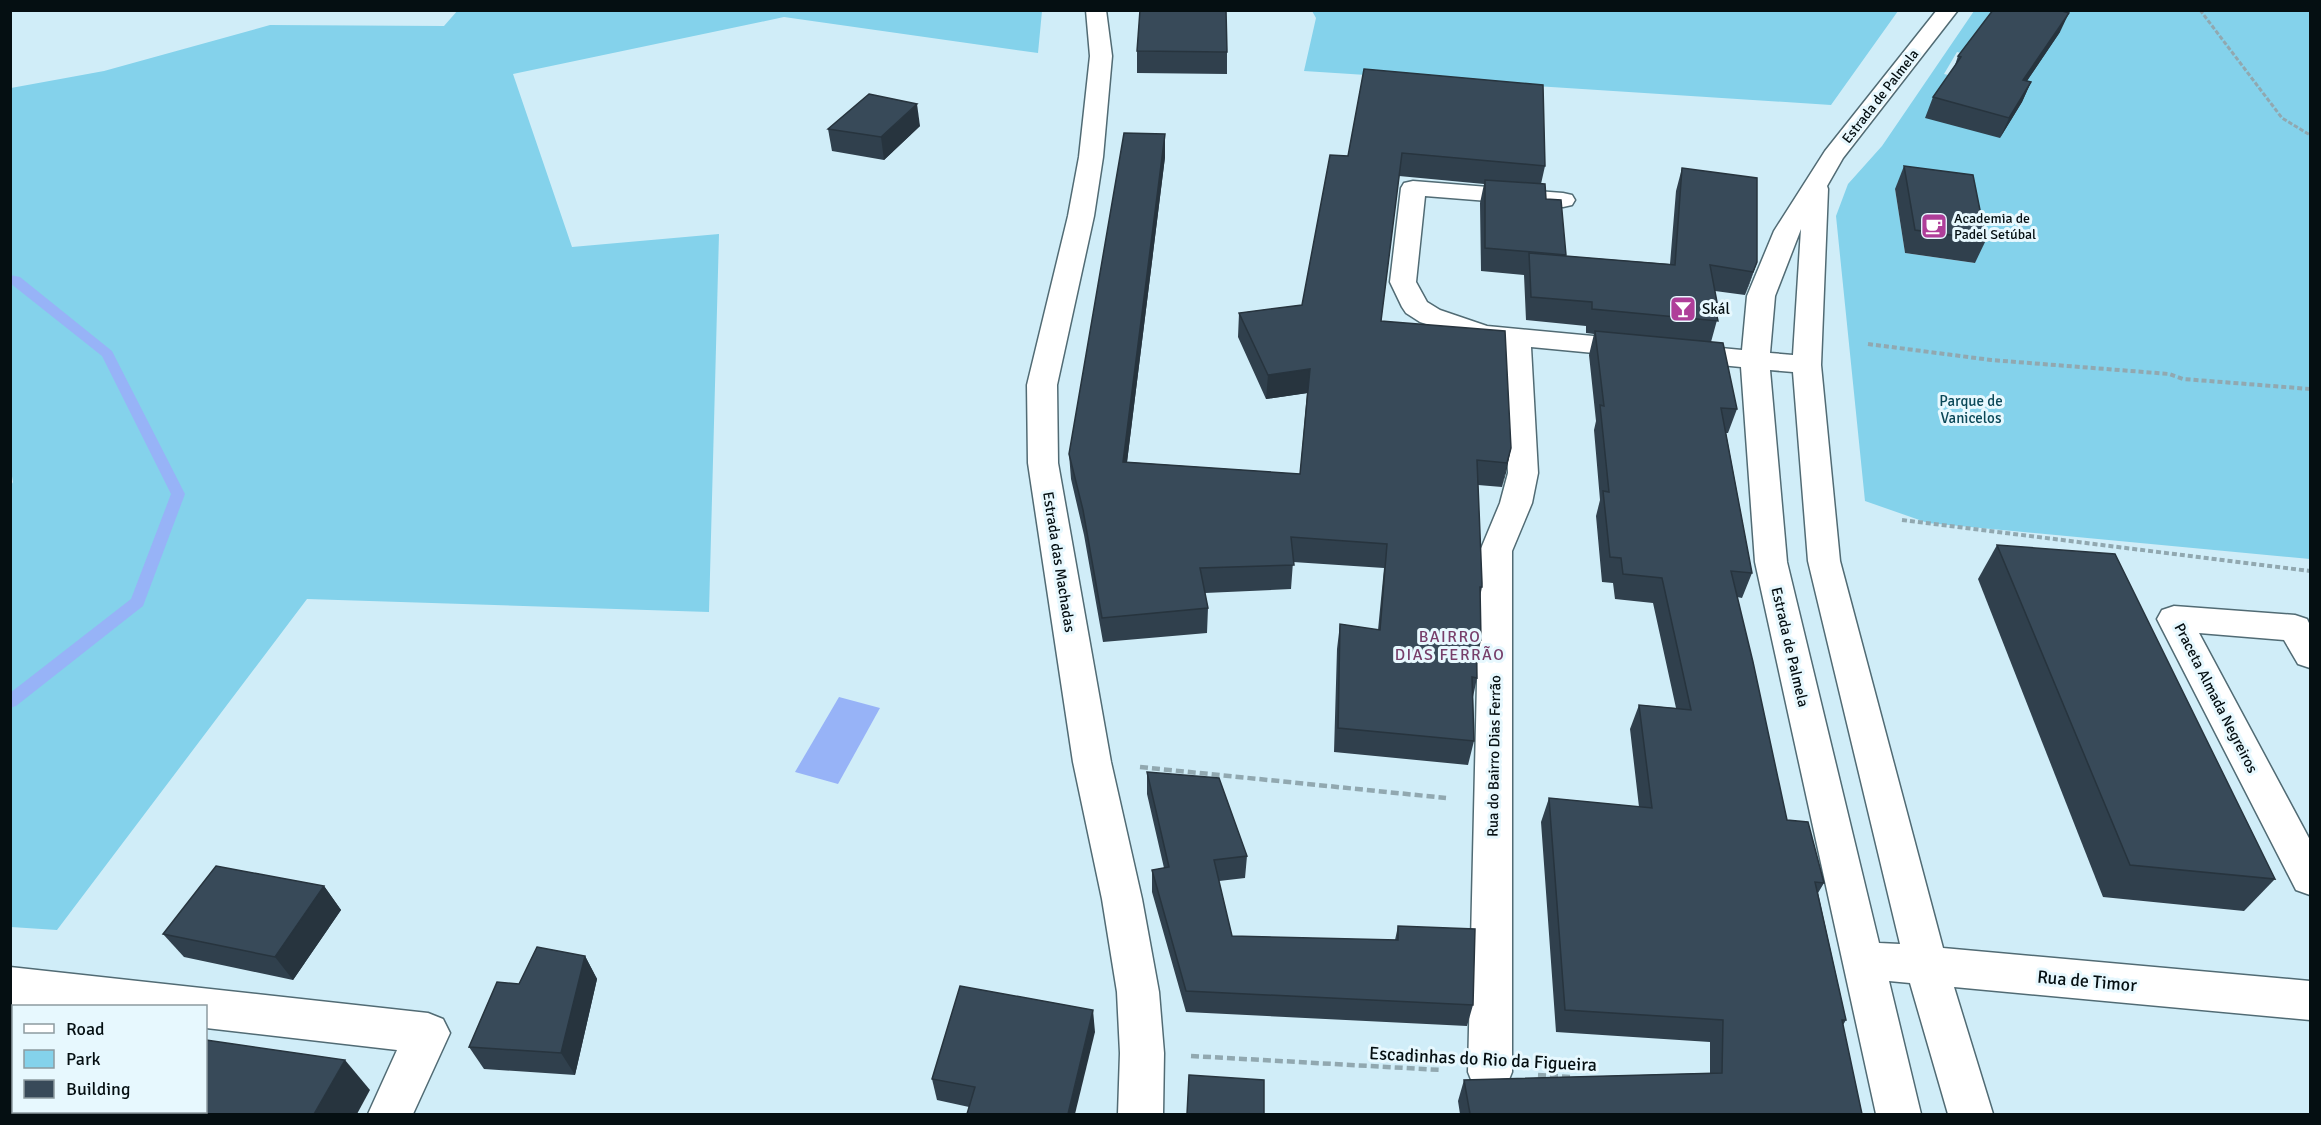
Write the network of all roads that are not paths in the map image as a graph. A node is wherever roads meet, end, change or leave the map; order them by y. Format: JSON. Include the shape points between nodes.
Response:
{"nodes":[{"id":1,"x":1096,"y":10,"type":"edge"},
{"id":2,"x":1948,"y":10,"type":"edge"},
{"id":3,"x":1816,"y":184,"type":"junction"},
{"id":4,"x":1563,"y":200,"type":"edge"},
{"id":5,"x":1516,"y":337,"type":"junction"},
{"id":6,"x":1755,"y":360,"type":"junction"},
{"id":7,"x":1807,"y":365,"type":"junction"},
{"id":8,"x":2310,"y":655,"type":"edge"},
{"id":9,"x":2310,"y":878,"type":"edge"},
{"id":10,"x":1863,"y":960,"type":"junction"},
{"id":11,"x":1926,"y":965,"type":"junction"},
{"id":12,"x":10,"y":986,"type":"edge"},
{"id":13,"x":2310,"y":1001,"type":"edge"},
{"id":14,"x":186,"y":1005,"type":"edge"},
{"id":15,"x":207,"y":1008,"type":"edge"},
{"id":16,"x":1490,"y":1072,"type":"road end"},
{"id":17,"x":390,"y":1114,"type":"edge"},
{"id":18,"x":1140,"y":1114,"type":"edge"},
{"id":19,"x":1898,"y":1114,"type":"edge"},
{"id":20,"x":1970,"y":1114,"type":"edge"}],
"edges":[{"from":1,"to":18,"type":"street","name":"Estrada das Machadas","via":[[1101,56],[1091,157],[1042,385],[1042,442],[1092,762],[1138,992]]},
{"from":2,"to":3,"type":"street","name":"Estrada de Palmela","via":[[1833,156]]},
{"from":3,"to":6,"type":"street","name":"Estrada de Palmela","via":[[1787,231],[1761,296]]},
{"from":3,"to":7,"type":"street","name":"Estrada de Palmela"},
{"from":4,"to":5,"type":"street","via":[[1413,188],[1403,282],[1412,300],[1430,316],[1455,326]]},
{"from":5,"to":6,"type":"street"},
{"from":5,"to":16,"type":"street","name":"Rua do Bairro Dias Ferrão","via":[[1523,472],[1516,503],[1496,551]]},
{"from":6,"to":7,"type":"street"},
{"from":6,"to":10,"type":"street","name":"Estrada de Palmela","via":[[1771,562]]},
{"from":7,"to":11,"type":"street","name":"Estrada de Palmela","via":[[1824,561]]},
{"from":8,"to":9,"type":"street","name":"Praceta Almada Negreiros","via":[[2295,628],[2174,619]]},
{"from":10,"to":11,"type":"street","name":"Rua de Timor"},
{"from":10,"to":19,"type":"street","name":"Estrada de Palmela"},
{"from":11,"to":13,"type":"street","name":"Rua de Timor"},
{"from":11,"to":20,"type":"street","name":"Estrada de Palmela"},
{"from":12,"to":14,"type":"street"},
{"from":15,"to":17,"type":"street","via":[[428,1033]]}]}
